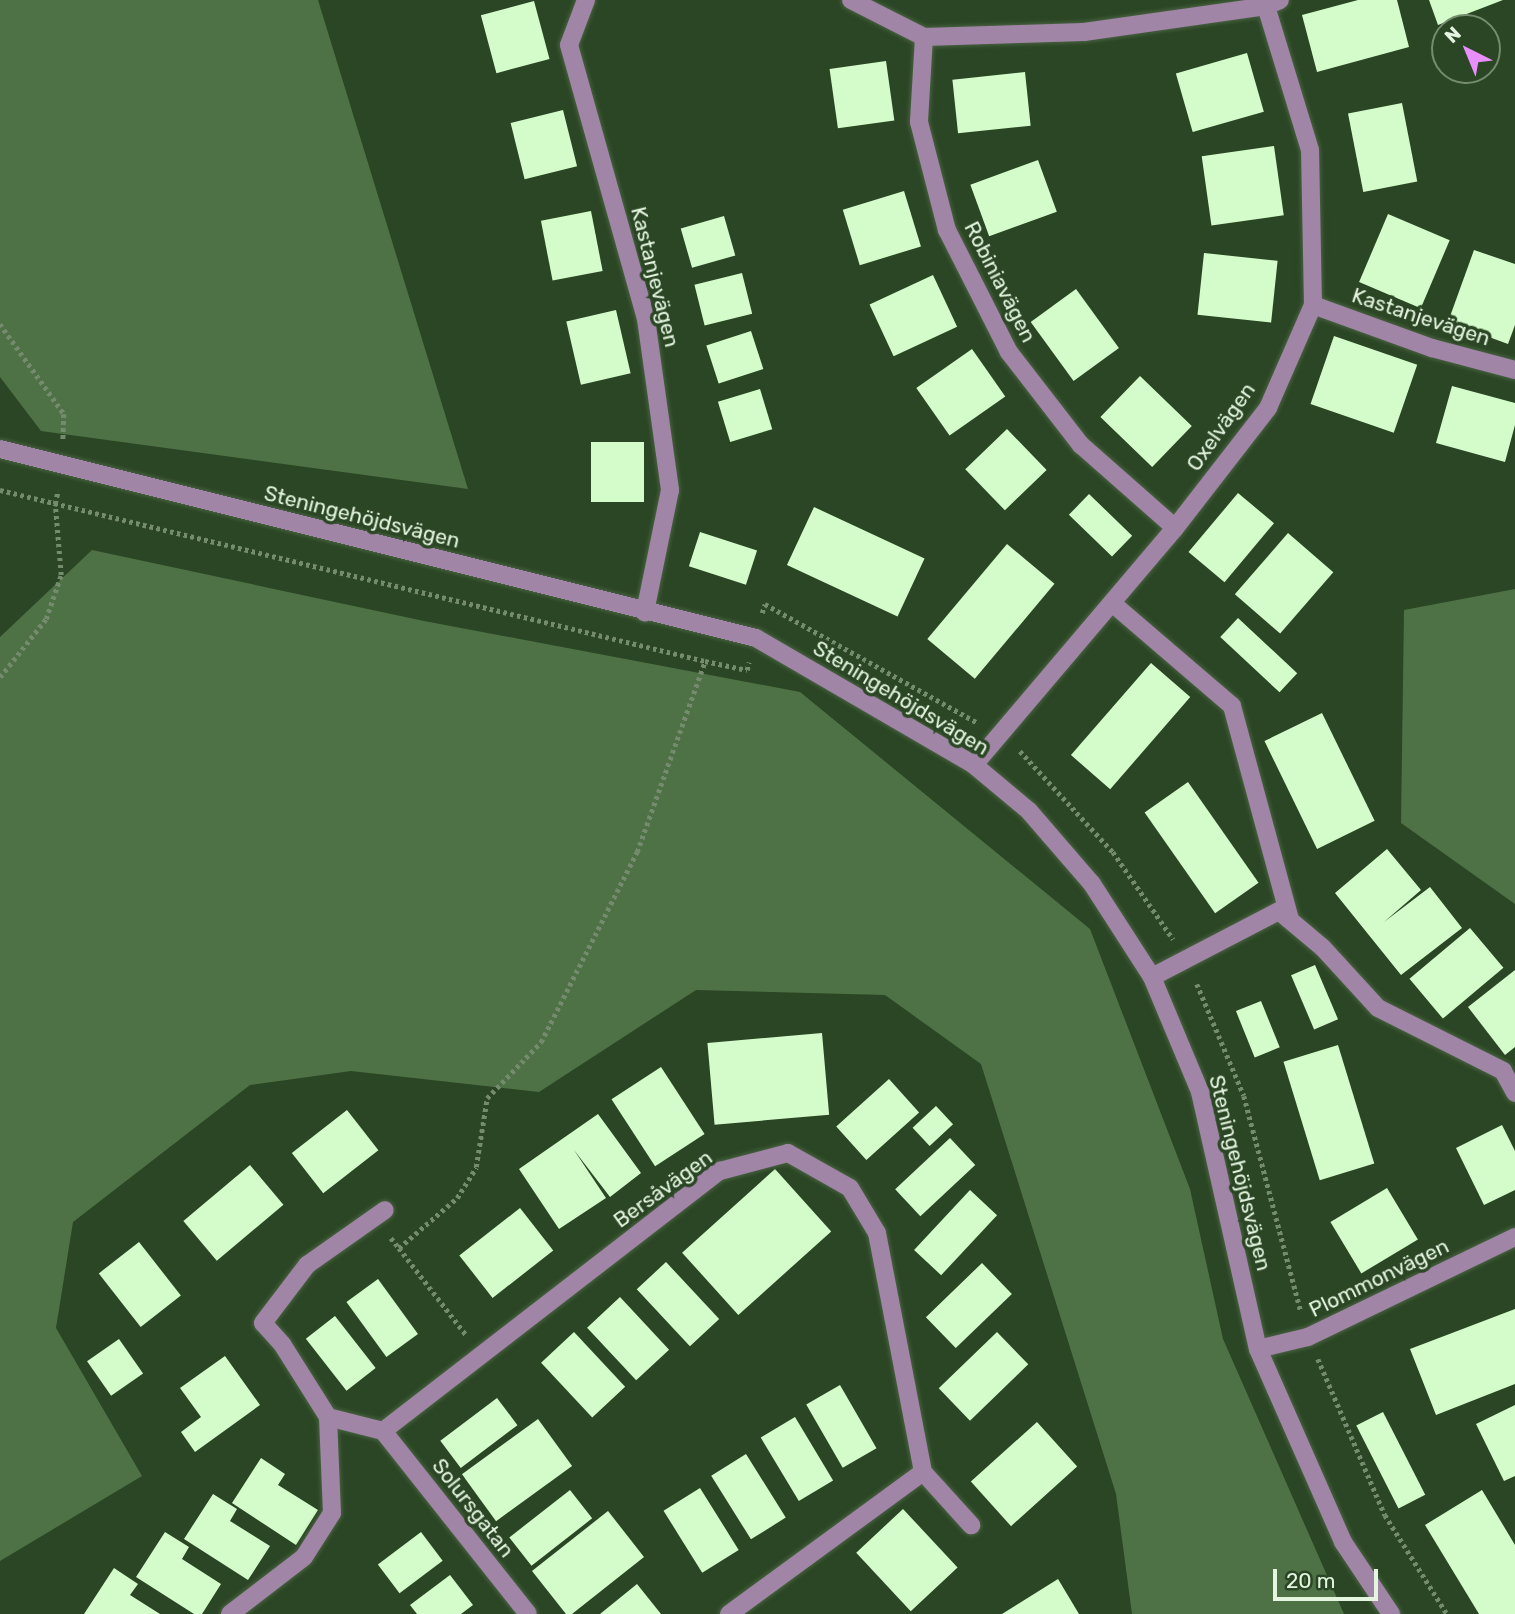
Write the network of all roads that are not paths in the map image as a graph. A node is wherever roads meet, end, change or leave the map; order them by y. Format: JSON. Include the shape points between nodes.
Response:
{"nodes":[{"id":1,"x":586,"y":0,"type":"edge"},
{"id":2,"x":851,"y":0,"type":"edge"},
{"id":3,"x":1273,"y":3,"type":"edge"},
{"id":4,"x":924,"y":37,"type":"junction"},
{"id":5,"x":1313,"y":305,"type":"junction"},
{"id":6,"x":1515,"y":370,"type":"edge"},
{"id":7,"x":0,"y":449,"type":"edge"},
{"id":8,"x":1175,"y":528,"type":"junction"},
{"id":9,"x":1112,"y":603,"type":"junction"},
{"id":10,"x":645,"y":612,"type":"junction"},
{"id":11,"x":974,"y":765,"type":"junction"},
{"id":12,"x":1290,"y":920,"type":"junction"},
{"id":13,"x":1152,"y":977,"type":"junction"},
{"id":14,"x":1515,"y":1093,"type":"edge"},
{"id":15,"x":380,"y":1214,"type":"road end"},
{"id":16,"x":1515,"y":1237,"type":"edge"},
{"id":17,"x":1258,"y":1349,"type":"junction"},
{"id":18,"x":328,"y":1417,"type":"junction"},
{"id":19,"x":383,"y":1431,"type":"junction"},
{"id":20,"x":923,"y":1472,"type":"junction"},
{"id":21,"x":971,"y":1525,"type":"dead end"},
{"id":22,"x":230,"y":1614,"type":"edge"},
{"id":23,"x":528,"y":1614,"type":"edge"},
{"id":24,"x":729,"y":1614,"type":"edge"},
{"id":25,"x":1391,"y":1614,"type":"edge"}],
"edges":[{"from":1,"to":10,"type":"street","name":"Kastanjevägen","via":[[569,45],[646,319],[670,490]]},
{"from":2,"to":4,"type":"street"},
{"from":3,"to":4,"type":"street","via":[[1084,32]]},
{"from":3,"to":5,"type":"street","name":"Oxelvägen","via":[[1310,150]]},
{"from":4,"to":8,"type":"street","name":"Robiniavägen","via":[[919,122],[947,230],[996,328],[1009,352],[1081,445]]},
{"from":5,"to":6,"type":"street","name":"Kastanjevägen","via":[[1432,348]]},
{"from":5,"to":8,"type":"street","name":"Oxelvägen","via":[[1268,408]]},
{"from":7,"to":10,"type":"street","name":"Steningehöjdsvägen"},
{"from":8,"to":9,"type":"street","name":"Oxelvägen"},
{"from":9,"to":11,"type":"street","name":"Oxelvägen"},
{"from":9,"to":12,"type":"street","via":[[1232,706]]},
{"from":10,"to":11,"type":"street","name":"Steningehöjdsvägen","via":[[756,638]]},
{"from":11,"to":13,"type":"street","name":"Steningehöjdsvägen","via":[[1029,811],[1092,884]]},
{"from":12,"to":13,"type":"street","via":[[1279,911]]},
{"from":12,"to":14,"type":"street","via":[[1323,948],[1378,1008],[1503,1071]]},
{"from":13,"to":17,"type":"street","name":"Steningehöjdsvägen","via":[[1200,1091]]},
{"from":15,"to":18,"type":"street","via":[[307,1265],[263,1324],[282,1344]]},
{"from":16,"to":17,"type":"street","name":"Plommonvägen","via":[[1308,1338]]},
{"from":17,"to":25,"type":"street","name":"Steningehöjdsvägen","via":[[1343,1542]]},
{"from":18,"to":19,"type":"street"},
{"from":18,"to":22,"type":"street","via":[[332,1513],[303,1557]]},
{"from":19,"to":20,"type":"street","name":"Bersåvägen","via":[[720,1171],[788,1153],[850,1188],[877,1233]]},
{"from":19,"to":23,"type":"street","name":"Solursgatan"},
{"from":20,"to":21,"type":"street"},
{"from":20,"to":24,"type":"street"}]}
